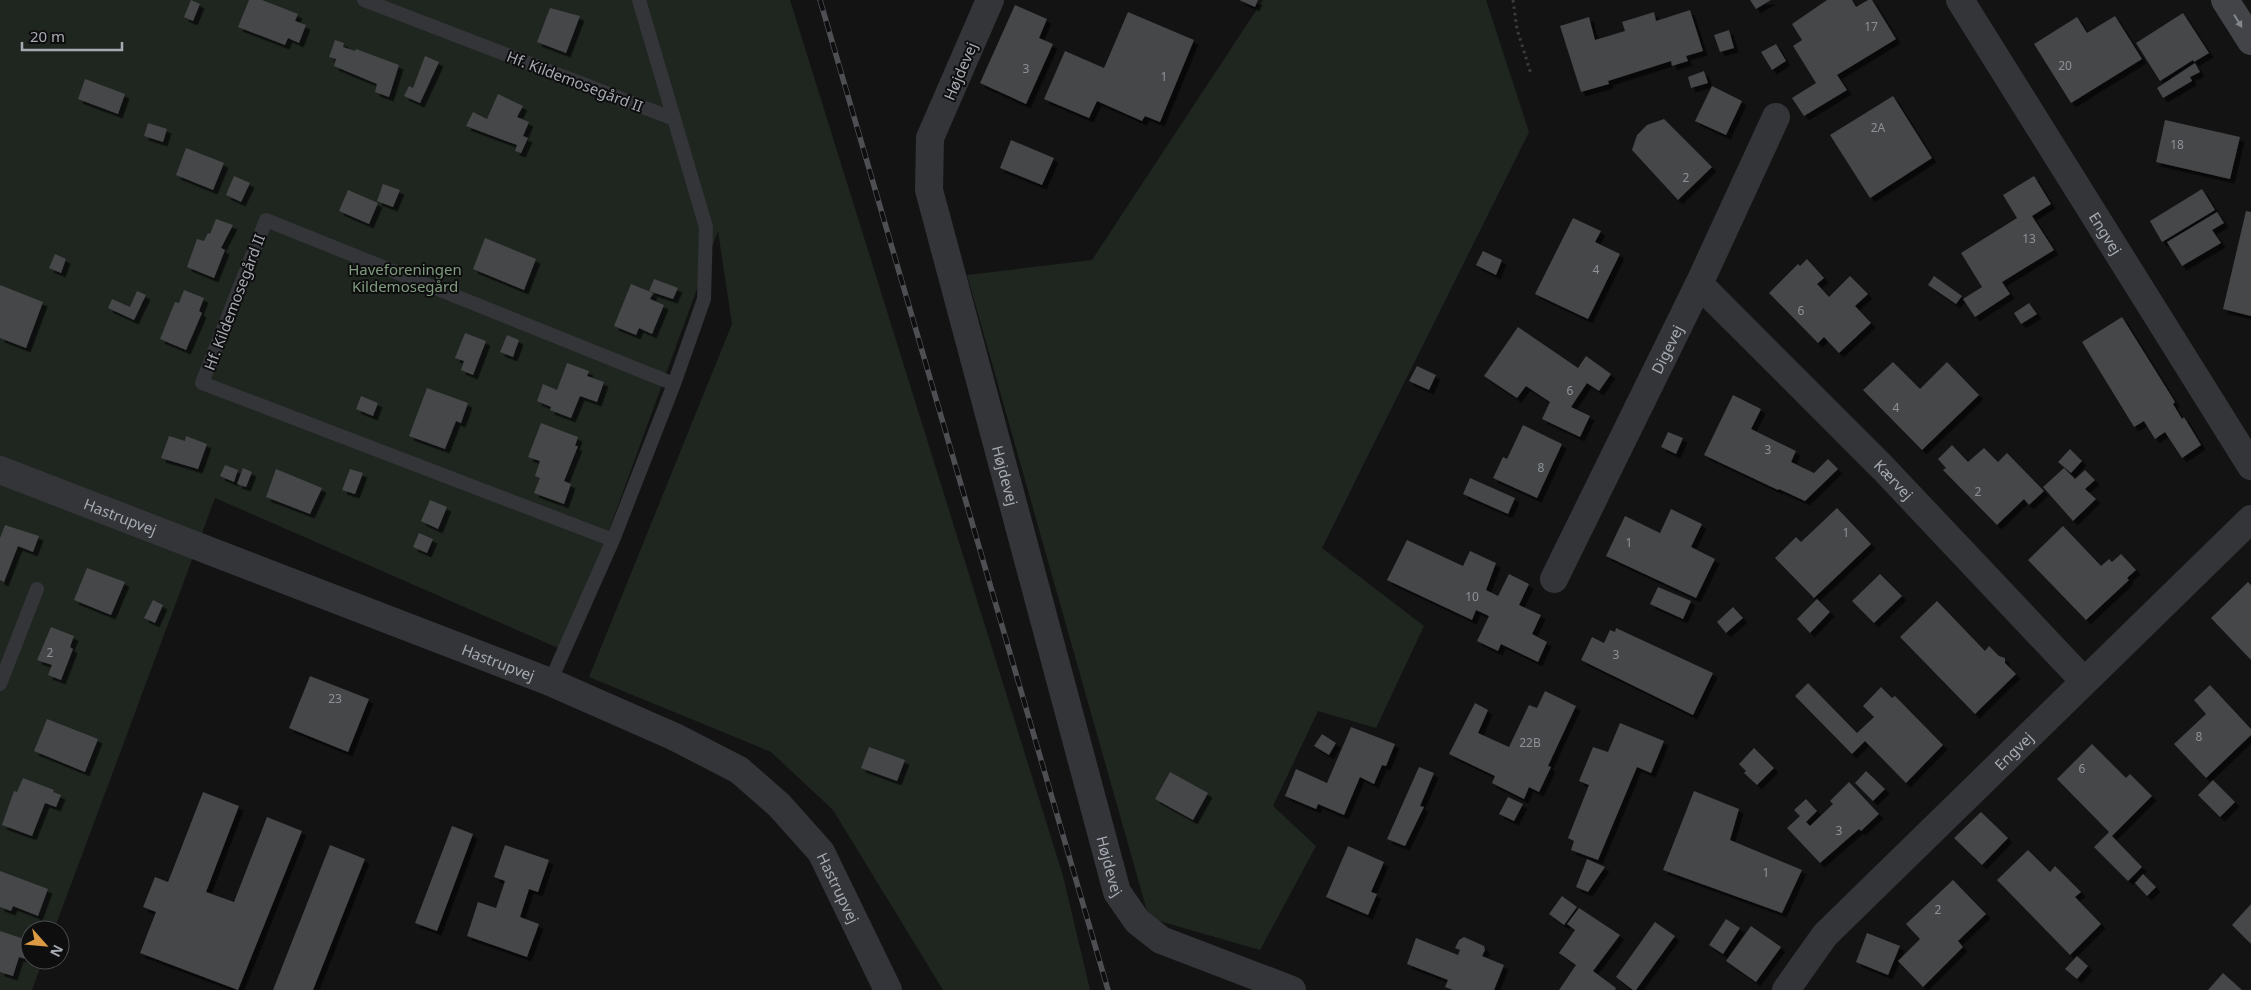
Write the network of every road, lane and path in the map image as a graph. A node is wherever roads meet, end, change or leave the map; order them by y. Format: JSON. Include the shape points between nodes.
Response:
{"nodes":[{"id":1,"x":364,"y":0,"type":"edge"},
{"id":2,"x":639,"y":0,"type":"edge"},
{"id":3,"x":990,"y":0,"type":"edge"},
{"id":4,"x":1513,"y":0,"type":"edge"},
{"id":5,"x":1960,"y":0,"type":"edge"},
{"id":6,"x":2226,"y":0,"type":"edge"},
{"id":7,"x":2251,"y":41,"type":"edge"},
{"id":8,"x":1532,"y":74,"type":"dead end"},
{"id":9,"x":1776,"y":117,"type":"dead end"},
{"id":10,"x":674,"y":119,"type":"junction"},
{"id":11,"x":1699,"y":284,"type":"junction"},
{"id":12,"x":674,"y":384,"type":"junction"},
{"id":13,"x":2251,"y":466,"type":"edge"},
{"id":14,"x":0,"y":470,"type":"edge"},
{"id":15,"x":2251,"y":519,"type":"edge"},
{"id":16,"x":613,"y":540,"type":"junction"},
{"id":17,"x":1554,"y":579,"type":"dead end"},
{"id":18,"x":37,"y":589,"type":"dead end"},
{"id":19,"x":2084,"y":681,"type":"junction"},
{"id":20,"x":550,"y":682,"type":"junction"},
{"id":21,"x":0,"y":684,"type":"edge"},
{"id":22,"x":888,"y":990,"type":"edge"},
{"id":23,"x":1292,"y":990,"type":"edge"},
{"id":24,"x":1786,"y":990,"type":"edge"}],
"edges":[{"from":1,"to":10,"type":"lane","name":"Hf. Kildemosegård II"},
{"from":2,"to":10,"type":"lane","name":"Hf. Kildemosegård II"},
{"from":3,"to":23,"type":"street","name":"Højdevej","via":[[930,138],[929,190],[1117,892],[1137,921],[1161,940]]},
{"from":4,"to":8,"type":"path","via":[[1517,29]]},
{"from":5,"to":13,"type":"street","name":"Engvej"},
{"from":6,"to":7,"type":"main road","one_way":true},
{"from":9,"to":11,"type":"street","name":"Digevej"},
{"from":10,"to":12,"type":"lane","name":"Hf. Kildemosegård II","via":[[706,227],[704,299]]},
{"from":11,"to":17,"type":"street","name":"Digevej"},
{"from":11,"to":19,"type":"street","name":"Kærvej","via":[[1883,468]]},
{"from":12,"to":16,"type":"lane","name":"Hf. Kildemosegård II"},
{"from":12,"to":16,"type":"lane","name":"Hf. Kildemosegård II","via":[[266,220],[212,356],[202,383]]},
{"from":14,"to":20,"type":"street","name":"Hastrupvej"},
{"from":15,"to":19,"type":"street","name":"Engvej"},
{"from":16,"to":20,"type":"lane","name":"Hf. Kildemosegård II"},
{"from":18,"to":21,"type":"lane"},
{"from":19,"to":24,"type":"street","name":"Engvej","via":[[1825,934]]},
{"from":20,"to":22,"type":"street","name":"Hastrupvej","via":[[675,737],[739,770],[779,805],[820,852]]}]}
